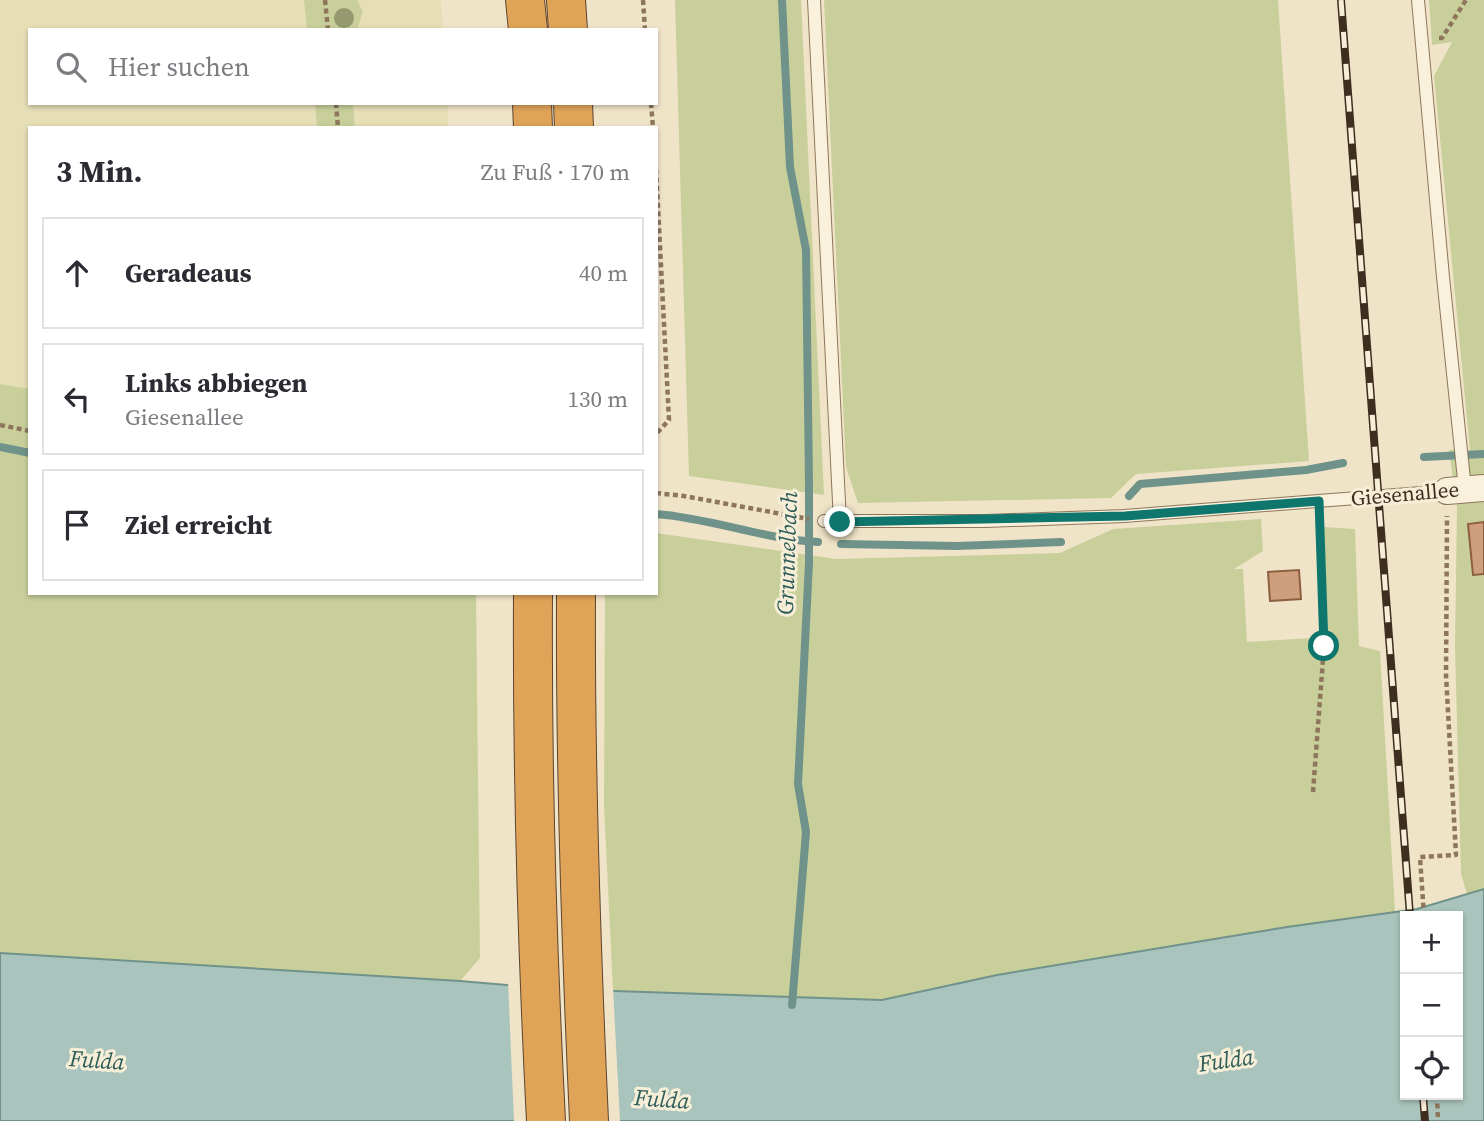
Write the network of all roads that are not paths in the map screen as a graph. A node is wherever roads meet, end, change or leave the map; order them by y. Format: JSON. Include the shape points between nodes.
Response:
{"nodes":[{"id":1,"x":525,"y":0,"type":"edge"},
{"id":2,"x":566,"y":0,"type":"edge"},
{"id":3,"x":814,"y":0,"type":"edge"},
{"id":4,"x":1418,"y":0,"type":"edge"},
{"id":5,"x":528,"y":28,"type":"edge"},
{"id":6,"x":568,"y":28,"type":"edge"},
{"id":7,"x":532,"y":105,"type":"edge"},
{"id":8,"x":573,"y":105,"type":"edge"},
{"id":9,"x":533,"y":126,"type":"edge"},
{"id":10,"x":574,"y":126,"type":"edge"},
{"id":11,"x":1465,"y":484,"type":"edge"},
{"id":12,"x":824,"y":521,"type":"dead end"},
{"id":13,"x":840,"y":522,"type":"junction"},
{"id":14,"x":533,"y":595,"type":"edge"},
{"id":15,"x":576,"y":595,"type":"edge"},
{"id":16,"x":546,"y":1121,"type":"edge"},
{"id":17,"x":589,"y":1121,"type":"edge"}],
"edges":[{"from":1,"to":5,"type":"highway"},
{"from":2,"to":6,"type":"highway"},
{"from":3,"to":13,"type":"lane"},
{"from":4,"to":11,"type":"lane"},
{"from":7,"to":9,"type":"highway"},
{"from":8,"to":10,"type":"highway"},
{"from":11,"to":13,"type":"lane","name":"Giesenallee","via":[[1125,516]]},
{"from":12,"to":13,"type":"lane","name":"Giesenallee"},
{"from":14,"to":16,"type":"highway","via":[[537,932]]},
{"from":15,"to":17,"type":"highway"}]}
